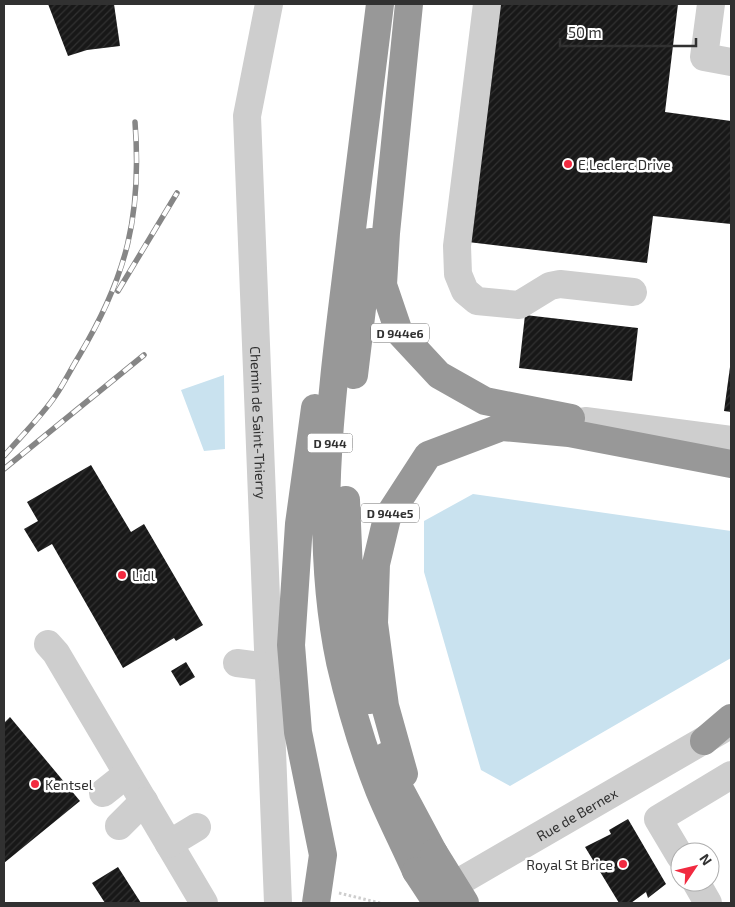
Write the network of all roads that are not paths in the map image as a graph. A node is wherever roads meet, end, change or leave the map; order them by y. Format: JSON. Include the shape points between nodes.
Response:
{"nodes":[{"id":1,"x":268,"y":4,"type":"edge"},
{"id":2,"x":380,"y":4,"type":"edge"},
{"id":3,"x":399,"y":4,"type":"edge"},
{"id":4,"x":409,"y":4,"type":"edge"},
{"id":5,"x":487,"y":4,"type":"edge"},
{"id":6,"x":717,"y":13,"type":"edge"},
{"id":7,"x":731,"y":62,"type":"edge"},
{"id":8,"x":365,"y":131,"type":"junction"},
{"id":9,"x":633,"y":292,"type":"dead end"},
{"id":10,"x":585,"y":421,"type":"junction"},
{"id":11,"x":731,"y":440,"type":"edge"},
{"id":12,"x":731,"y":450,"type":"edge"},
{"id":13,"x":731,"y":464,"type":"edge"},
{"id":14,"x":52,"y":649,"type":"dead end"},
{"id":15,"x":237,"y":664,"type":"dead end"},
{"id":16,"x":268,"y":667,"type":"junction"},
{"id":17,"x":731,"y":718,"type":"edge"},
{"id":18,"x":731,"y":725,"type":"edge"},
{"id":19,"x":704,"y":741,"type":"junction"},
{"id":20,"x":731,"y":741,"type":"edge"},
{"id":21,"x":659,"y":766,"type":"junction"},
{"id":22,"x":127,"y":774,"type":"junction"},
{"id":23,"x":731,"y":775,"type":"edge"},
{"id":24,"x":103,"y":793,"type":"dead end"},
{"id":25,"x":144,"y":801,"type":"junction"},
{"id":26,"x":119,"y":826,"type":"dead end"},
{"id":27,"x":197,"y":827,"type":"dead end"},
{"id":28,"x":672,"y":842,"type":"edge"},
{"id":29,"x":169,"y":844,"type":"junction"},
{"id":30,"x":425,"y":862,"type":"junction"},
{"id":31,"x":702,"y":892,"type":"edge"},
{"id":32,"x":198,"y":901,"type":"edge"},
{"id":33,"x":278,"y":903,"type":"edge"},
{"id":34,"x":316,"y":903,"type":"edge"},
{"id":35,"x":423,"y":903,"type":"edge"},
{"id":36,"x":437,"y":903,"type":"edge"},
{"id":37,"x":465,"y":903,"type":"edge"},
{"id":38,"x":708,"y":903,"type":"edge"}],
"edges":[{"from":1,"to":16,"type":"street","name":"Chemin de Saint-Thierry","via":[[247,116]]},
{"from":2,"to":8,"type":"highway","number":"D 944"},
{"from":3,"to":30,"type":"highway","number":"D 944","via":[[349,416],[345,506],[350,595],[364,683],[377,731]]},
{"from":4,"to":10,"type":"highway","number":"D 944e6","via":[[383,285],[399,332],[439,375],[485,401]]},
{"from":5,"to":9,"type":"street","via":[[457,246],[458,274],[466,291],[477,301],[519,305],[550,286],[560,284]]},
{"from":6,"to":7,"type":"street","via":[[704,58]]},
{"from":8,"to":30,"type":"highway","number":"D 944","via":[[330,427],[326,504],[330,587],[340,662],[379,791]]},
{"from":8,"to":34,"type":"highway","via":[[346,208],[327,328],[299,524],[294,593],[291,645],[298,732],[323,855]]},
{"from":10,"to":11,"type":"street"},
{"from":10,"to":12,"type":"highway","number":"D 944e6"},
{"from":13,"to":30,"type":"highway","number":"D 944e5","via":[[569,433],[502,427],[428,455],[387,518],[376,564],[374,623],[385,706],[407,785],[430,836]]},
{"from":14,"to":22,"type":"street"},
{"from":15,"to":16,"type":"street"},
{"from":16,"to":33,"type":"street","name":"Chemin de Saint-Thierry"},
{"from":17,"to":19,"type":"highway"},
{"from":18,"to":19,"type":"street","name":"Rue de Bernex"},
{"from":19,"to":21,"type":"street","name":"Rue de Bernex"},
{"from":20,"to":21,"type":"street","via":[[703,756]]},
{"from":21,"to":35,"type":"street","name":"Rue de Bernex"},
{"from":22,"to":24,"type":"street"},
{"from":22,"to":25,"type":"street"},
{"from":23,"to":28,"type":"street","via":[[658,819]]},
{"from":25,"to":26,"type":"street"},
{"from":25,"to":29,"type":"street"},
{"from":27,"to":29,"type":"street"},
{"from":29,"to":32,"type":"street"},
{"from":30,"to":36,"type":"highway","number":"D 944","bridge":true},
{"from":30,"to":37,"type":"highway","number":"D 944","bridge":true},
{"from":31,"to":38,"type":"street"}]}
